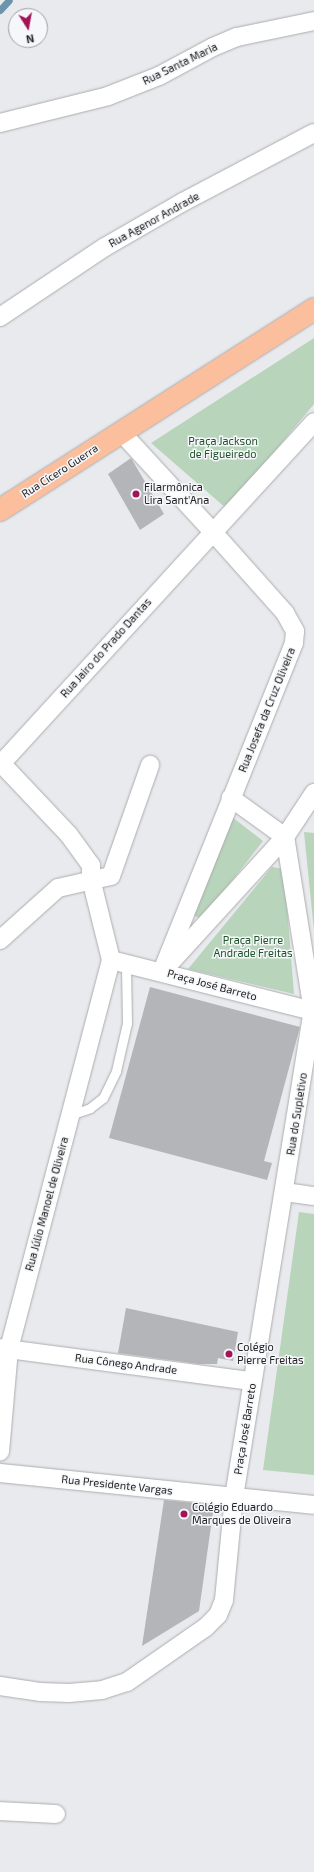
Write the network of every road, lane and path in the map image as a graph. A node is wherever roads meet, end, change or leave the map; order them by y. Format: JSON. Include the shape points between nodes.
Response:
{"nodes":[{"id":1,"x":314,"y":21,"type":"edge"},
{"id":2,"x":0,"y":123,"type":"edge"},
{"id":3,"x":314,"y":134,"type":"edge"},
{"id":4,"x":314,"y":309,"type":"edge"},
{"id":5,"x":0,"y":317,"type":"edge"},
{"id":6,"x":314,"y":422,"type":"edge"},
{"id":7,"x":121,"y":432,"type":"junction"},
{"id":8,"x":0,"y":510,"type":"edge"},
{"id":9,"x":212,"y":531,"type":"junction"},
{"id":10,"x":0,"y":764,"type":"edge"},
{"id":11,"x":150,"y":765,"type":"dead end"},
{"id":12,"x":314,"y":793,"type":"edge"},
{"id":13,"x":231,"y":798,"type":"junction"},
{"id":14,"x":285,"y":838,"type":"junction"},
{"id":15,"x":91,"y":879,"type":"junction"},
{"id":16,"x":0,"y":940,"type":"edge"},
{"id":17,"x":119,"y":962,"type":"junction"},
{"id":18,"x":162,"y":971,"type":"junction"},
{"id":19,"x":313,"y":1011,"type":"junction"},
{"id":20,"x":70,"y":1115,"type":"junction"},
{"id":21,"x":285,"y":1192,"type":"junction"},
{"id":22,"x":314,"y":1196,"type":"edge"},
{"id":23,"x":4,"y":1348,"type":"edge"},
{"id":24,"x":252,"y":1381,"type":"junction"},
{"id":25,"x":0,"y":1452,"type":"edge"},
{"id":26,"x":0,"y":1473,"type":"edge"},
{"id":27,"x":234,"y":1497,"type":"junction"},
{"id":28,"x":314,"y":1506,"type":"edge"},
{"id":29,"x":0,"y":1686,"type":"edge"},
{"id":30,"x":0,"y":1811,"type":"edge"},
{"id":31,"x":56,"y":1814,"type":"dead end"}],
"edges":[{"from":1,"to":2,"type":"street","name":"Rua Santa Maria","via":[[237,37],[160,76],[108,96]]},
{"from":3,"to":5,"type":"street","name":"Rua Agenor Andrade","via":[[183,202],[105,247]]},
{"from":4,"to":7,"type":"main road"},
{"from":6,"to":9,"type":"street"},
{"from":7,"to":8,"type":"main road","name":"Rua Cícero Guerra"},
{"from":7,"to":9,"type":"street"},
{"from":9,"to":10,"type":"street","name":"Rua Jairo do Prado Dantas"},
{"from":9,"to":13,"type":"street","name":"Rua Josefa da Cruz Oliveira","via":[[285,613],[295,631],[294,643]]},
{"from":10,"to":15,"type":"street","via":[[69,835],[91,864]]},
{"from":11,"to":15,"type":"street","via":[[111,876]]},
{"from":12,"to":14,"type":"street"},
{"from":13,"to":14,"type":"street"},
{"from":13,"to":18,"type":"street"},
{"from":14,"to":18,"type":"street"},
{"from":14,"to":19,"type":"street"},
{"from":15,"to":16,"type":"street","via":[[58,888]]},
{"from":15,"to":17,"type":"street"},
{"from":17,"to":18,"type":"street","name":"Praça José Barreto"},
{"from":17,"to":20,"type":"street","name":"Rua Júlio Manoel de Oliveira"},
{"from":17,"to":20,"type":"lane","via":[[127,1023],[116,1071],[103,1098],[90,1108]]},
{"from":18,"to":19,"type":"street","name":"Praça José Barreto"},
{"from":19,"to":21,"type":"street","name":"Rua do Supletivo"},
{"from":20,"to":23,"type":"street","name":"Rua Júlio Manoel de Oliveira"},
{"from":21,"to":22,"type":"street"},
{"from":21,"to":24,"type":"street","name":"Praça José Barreto"},
{"from":23,"to":24,"type":"street","name":"Rua Cônego Andrade"},
{"from":23,"to":25,"type":"street","name":"Rua Júlio Manoel de Oliveira"},
{"from":24,"to":27,"type":"street","name":"Praça José Barreto"},
{"from":26,"to":27,"type":"street","name":"Rua Presidente Vargas"},
{"from":27,"to":28,"type":"street"},
{"from":27,"to":29,"type":"street","name":"Praça José Barreto","via":[[224,1600],[218,1615],[206,1627],[127,1682],[102,1690],[40,1692]]},
{"from":30,"to":31,"type":"street"}]}
